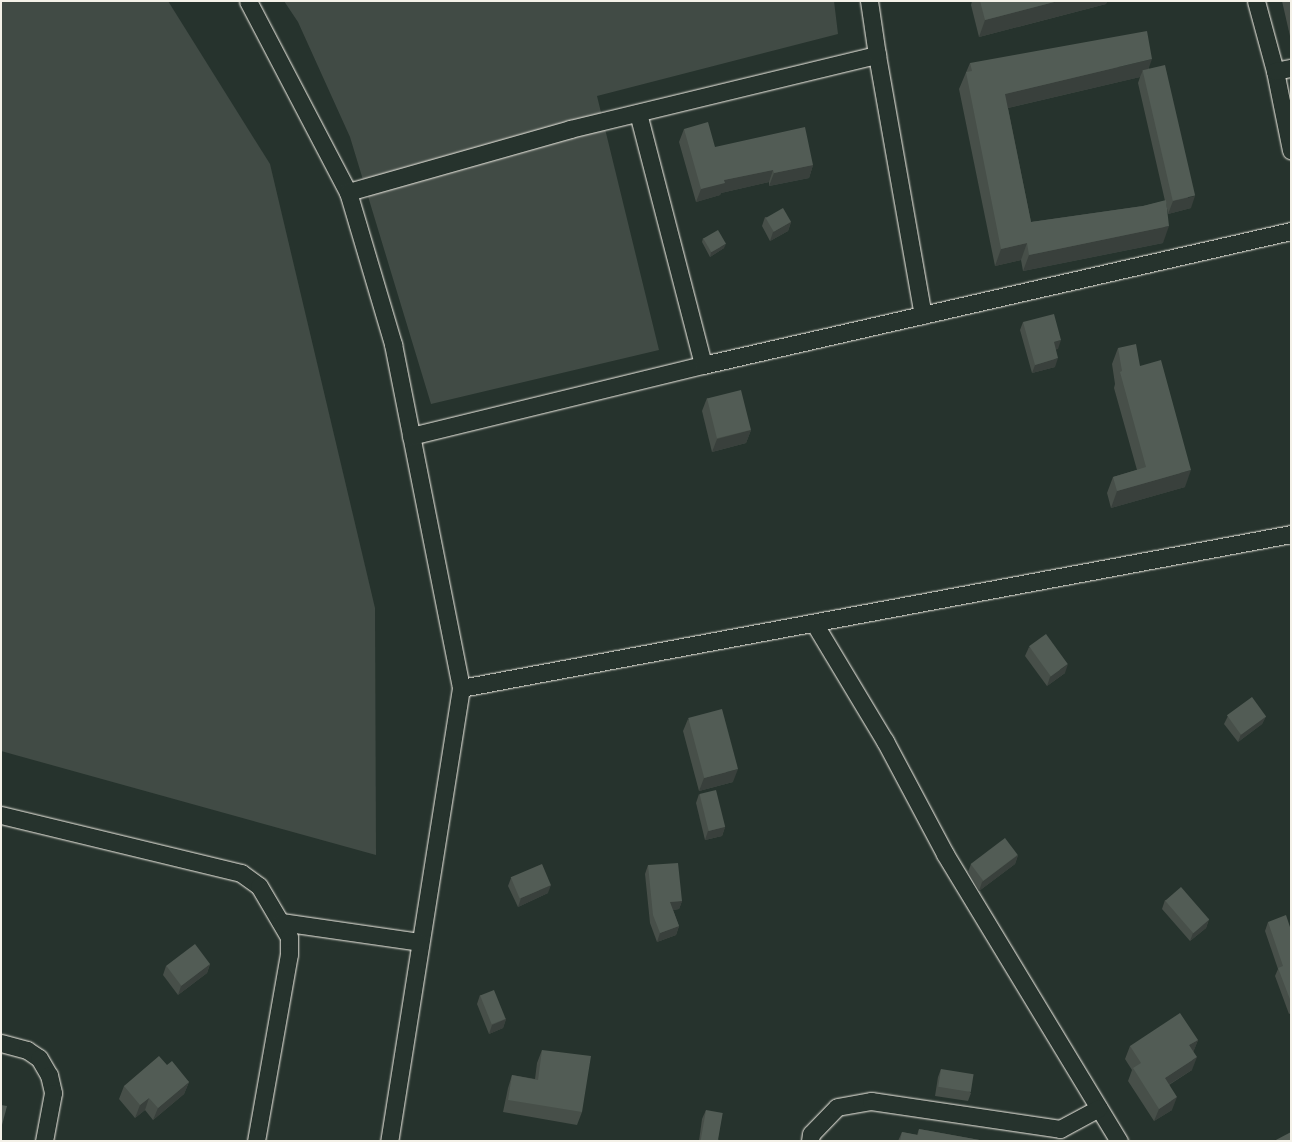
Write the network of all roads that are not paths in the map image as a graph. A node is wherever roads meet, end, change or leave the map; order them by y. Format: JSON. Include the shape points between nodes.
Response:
{"nodes":[{"id":1,"x":248,"y":1,"type":"edge"},
{"id":2,"x":869,"y":1,"type":"edge"},
{"id":3,"x":1256,"y":1,"type":"edge"},
{"id":4,"x":877,"y":54,"type":"junction"},
{"id":5,"x":1283,"y":70,"type":"edge"},
{"id":6,"x":638,"y":113,"type":"junction"},
{"id":7,"x":1291,"y":150,"type":"edge"},
{"id":8,"x":348,"y":192,"type":"junction"},
{"id":9,"x":1291,"y":230,"type":"edge"},
{"id":10,"x":923,"y":315,"type":"junction"},
{"id":11,"x":703,"y":365,"type":"junction"},
{"id":12,"x":411,"y":436,"type":"junction"},
{"id":13,"x":1291,"y":534,"type":"edge"},
{"id":14,"x":814,"y":623,"type":"junction"},
{"id":15,"x":461,"y":688,"type":"junction"},
{"id":16,"x":1,"y":816,"type":"edge"},
{"id":17,"x":281,"y":922,"type":"junction"},
{"id":18,"x":420,"y":942,"type":"junction"},
{"id":19,"x":1,"y":1043,"type":"edge"},
{"id":20,"x":1099,"y":1108,"type":"junction"},
{"id":21,"x":44,"y":1141,"type":"edge"},
{"id":22,"x":256,"y":1141,"type":"edge"},
{"id":23,"x":389,"y":1141,"type":"edge"},
{"id":24,"x":810,"y":1141,"type":"edge"},
{"id":25,"x":1119,"y":1141,"type":"edge"}],
"edges":[{"from":1,"to":8,"type":"street"},
{"from":2,"to":4,"type":"street"},
{"from":3,"to":5,"type":"street"},
{"from":4,"to":6,"type":"street"},
{"from":4,"to":10,"type":"street"},
{"from":5,"to":7,"type":"street"},
{"from":6,"to":8,"type":"street"},
{"from":6,"to":11,"type":"street"},
{"from":8,"to":12,"type":"street","via":[[393,344]]},
{"from":9,"to":10,"type":"street"},
{"from":10,"to":11,"type":"street"},
{"from":11,"to":12,"type":"street"},
{"from":12,"to":15,"type":"street"},
{"from":13,"to":14,"type":"street"},
{"from":14,"to":15,"type":"street"},
{"from":14,"to":20,"type":"street","via":[[885,741],[945,854]]},
{"from":15,"to":18,"type":"street"},
{"from":16,"to":17,"type":"street","via":[[241,873],[259,886]]},
{"from":17,"to":18,"type":"street"},
{"from":17,"to":22,"type":"street","via":[[289,937],[289,954]]},
{"from":18,"to":23,"type":"street"},
{"from":19,"to":21,"type":"street","via":[[27,1050],[39,1058],[50,1075],[53,1093]]},
{"from":20,"to":24,"type":"street","via":[[1060,1129],[871,1100],[837,1107],[811,1134]]},
{"from":20,"to":25,"type":"street"}]}
